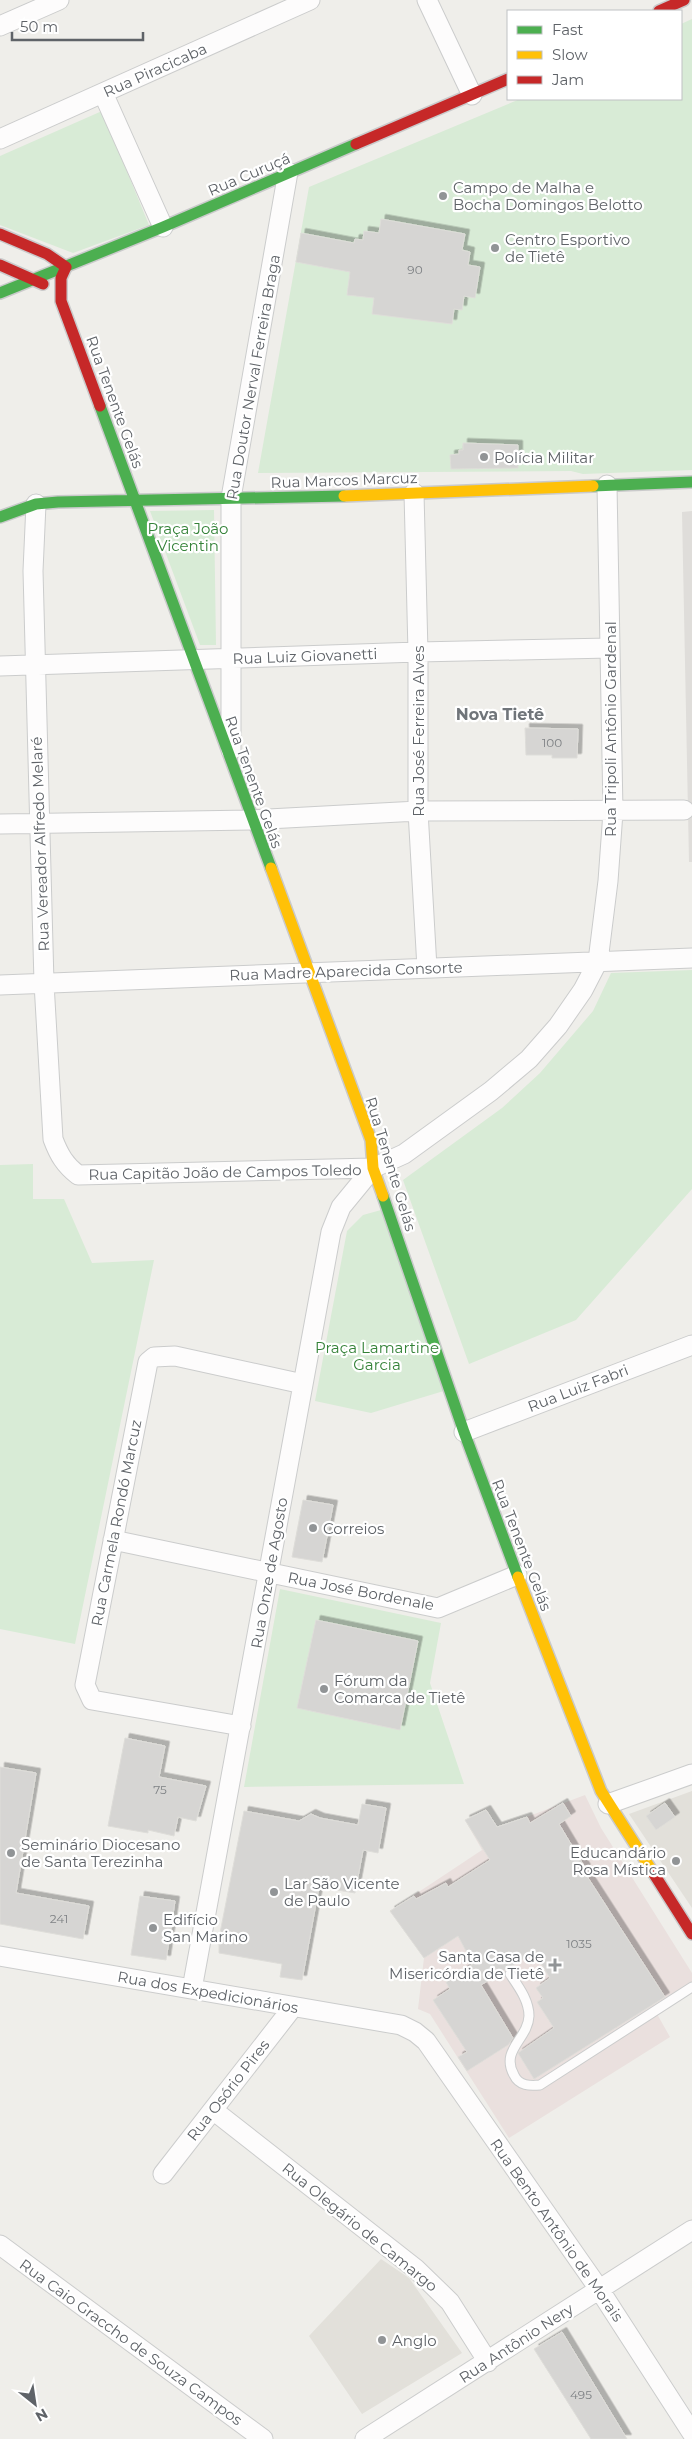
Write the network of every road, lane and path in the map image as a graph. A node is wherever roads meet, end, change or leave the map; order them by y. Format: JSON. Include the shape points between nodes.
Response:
{"nodes":[{"id":1,"x":59,"y":0,"type":"edge"},
{"id":2,"x":310,"y":0,"type":"edge"},
{"id":3,"x":426,"y":0,"type":"edge"},
{"id":4,"x":684,"y":0,"type":"edge"},
{"id":5,"x":661,"y":10,"type":"edge"},
{"id":6,"x":0,"y":26,"type":"edge"},
{"id":7,"x":507,"y":79,"type":"edge"},
{"id":8,"x":103,"y":93,"type":"junction"},
{"id":9,"x":472,"y":96,"type":"junction"},
{"id":10,"x":0,"y":140,"type":"edge"},
{"id":11,"x":288,"y":172,"type":"junction"},
{"id":12,"x":164,"y":227,"type":"junction"},
{"id":13,"x":0,"y":234,"type":"edge"},
{"id":14,"x":0,"y":265,"type":"edge"},
{"id":15,"x":66,"y":267,"type":"junction"},
{"id":16,"x":33,"y":280,"type":"junction"},
{"id":17,"x":0,"y":294,"type":"edge"},
{"id":18,"x":62,"y":301,"type":"junction"},
{"id":19,"x":692,"y":482,"type":"edge"},
{"id":20,"x":606,"y":485,"type":"junction"},
{"id":21,"x":414,"y":493,"type":"junction"},
{"id":22,"x":231,"y":498,"type":"junction"},
{"id":23,"x":135,"y":501,"type":"junction"},
{"id":24,"x":36,"y":504,"type":"junction"},
{"id":25,"x":0,"y":517,"type":"edge"},
{"id":26,"x":610,"y":648,"type":"junction"},
{"id":27,"x":418,"y":652,"type":"junction"},
{"id":28,"x":231,"y":658,"type":"junction"},
{"id":29,"x":192,"y":660,"type":"junction"},
{"id":30,"x":35,"y":665,"type":"junction"},
{"id":31,"x":0,"y":666,"type":"edge"},
{"id":32,"x":231,"y":763,"type":"junction"},
{"id":33,"x":684,"y":810,"type":"dead end"},
{"id":34,"x":418,"y":811,"type":"junction"},
{"id":35,"x":613,"y":812,"type":"junction"},
{"id":36,"x":251,"y":820,"type":"junction"},
{"id":37,"x":39,"y":823,"type":"junction"},
{"id":38,"x":0,"y":824,"type":"edge"},
{"id":39,"x":692,"y":958,"type":"edge"},
{"id":40,"x":598,"y":961,"type":"junction"},
{"id":41,"x":427,"y":968,"type":"junction"},
{"id":42,"x":311,"y":973,"type":"junction"},
{"id":43,"x":44,"y":983,"type":"junction"},
{"id":44,"x":0,"y":985,"type":"edge"},
{"id":45,"x":373,"y":1168,"type":"junction"},
{"id":46,"x":78,"y":1175,"type":"joint"},
{"id":47,"x":692,"y":1345,"type":"edge"},
{"id":48,"x":303,"y":1384,"type":"junction"},
{"id":49,"x":464,"y":1432,"type":"junction"},
{"id":50,"x":113,"y":1540,"type":"junction"},
{"id":51,"x":269,"y":1572,"type":"junction"},
{"id":52,"x":517,"y":1575,"type":"junction"},
{"id":53,"x":241,"y":1726,"type":"junction"},
{"id":54,"x":692,"y":1774,"type":"edge"},
{"id":55,"x":608,"y":1804,"type":"junction"},
{"id":56,"x":692,"y":1934,"type":"edge"},
{"id":57,"x":0,"y":1956,"type":"edge"},
{"id":58,"x":510,"y":1974,"type":"dead end"},
{"id":59,"x":692,"y":1987,"type":"edge"},
{"id":60,"x":192,"y":1989,"type":"junction"},
{"id":61,"x":293,"y":2007,"type":"junction"},
{"id":62,"x":415,"y":2032,"type":"joint"},
{"id":63,"x":213,"y":2110,"type":"junction"},
{"id":64,"x":163,"y":2174,"type":"dead end"},
{"id":65,"x":692,"y":2230,"type":"edge"},
{"id":66,"x":0,"y":2245,"type":"edge"},
{"id":67,"x":599,"y":2289,"type":"junction"},
{"id":68,"x":488,"y":2362,"type":"junction"},
{"id":69,"x":692,"y":2433,"type":"edge"},
{"id":70,"x":263,"y":2439,"type":"edge"},
{"id":71,"x":365,"y":2439,"type":"edge"}],
"edges":[{"from":1,"to":6,"type":"street"},
{"from":2,"to":8,"type":"street","name":"Rua Piracicaba"},
{"from":3,"to":9,"type":"street"},
{"from":4,"to":5,"type":"street"},
{"from":7,"to":9,"type":"street","name":"Rua Curuçá"},
{"from":8,"to":10,"type":"street","name":"Rua Piracicaba"},
{"from":8,"to":12,"type":"street"},
{"from":9,"to":11,"type":"street","name":"Rua Curuçá"},
{"from":11,"to":12,"type":"street","name":"Rua Curuçá"},
{"from":11,"to":22,"type":"street","name":"Rua Doutor Nerval Ferreira Braga"},
{"from":12,"to":15,"type":"street","name":"Rua Curuçá"},
{"from":13,"to":15,"type":"street","via":[[47,254]]},
{"from":14,"to":16,"type":"street"},
{"from":15,"to":16,"type":"street","name":"Rua Curuçá"},
{"from":15,"to":18,"type":"street","name":"Rua Tenente Gelás","via":[[61,278]]},
{"from":16,"to":17,"type":"street","name":"Rua Curuçá"},
{"from":16,"to":18,"type":"street","via":[[50,289]]},
{"from":18,"to":23,"type":"street","name":"Rua Tenente Gelás"},
{"from":19,"to":20,"type":"street","name":"Rua Marcos Marcuz"},
{"from":20,"to":21,"type":"street","name":"Rua Marcos Marcuz"},
{"from":20,"to":26,"type":"street","name":"Rua Tripoli Antônio Gardenal"},
{"from":21,"to":22,"type":"street","name":"Rua Marcos Marcuz"},
{"from":21,"to":27,"type":"street","name":"Rua José Ferreira Alves"},
{"from":22,"to":23,"type":"street","name":"Rua Marcos Marcuz"},
{"from":22,"to":28,"type":"street","name":"Rua Doutor Nerval Ferreira Braga"},
{"from":23,"to":24,"type":"street","name":"Rua Marcos Marcuz"},
{"from":23,"to":29,"type":"street","name":"Rua Tenente Gelás"},
{"from":24,"to":25,"type":"street","name":"Rua Marcos Marcuz"},
{"from":24,"to":30,"type":"street","name":"Rua Vereador Alfredo Melaré","via":[[33,571]]},
{"from":26,"to":27,"type":"street","name":"Rua Luiz Giovanetti"},
{"from":26,"to":35,"type":"street","name":"Rua Tripoli Antônio Gardenal"},
{"from":27,"to":28,"type":"street","name":"Rua Luiz Giovanetti"},
{"from":27,"to":34,"type":"street","name":"Rua José Ferreira Alves"},
{"from":28,"to":29,"type":"street","name":"Rua Luiz Giovanetti"},
{"from":28,"to":32,"type":"street","name":"Rua Doutor Nerval Ferreira Braga"},
{"from":29,"to":30,"type":"street","name":"Rua Luiz Giovanetti"},
{"from":29,"to":32,"type":"street","name":"Rua Tenente Gelás"},
{"from":30,"to":31,"type":"street","name":"Rua Luiz Giovanetti"},
{"from":30,"to":37,"type":"street","name":"Rua Vereador Alfredo Melaré"},
{"from":32,"to":36,"type":"street","name":"Rua Tenente Gelás"},
{"from":33,"to":35,"type":"street"},
{"from":34,"to":35,"type":"street"},
{"from":34,"to":36,"type":"street"},
{"from":34,"to":41,"type":"street","name":"Rua José Ferreira Alves"},
{"from":35,"to":40,"type":"street","name":"Rua Tripoli Antônio Gardenal"},
{"from":36,"to":37,"type":"street"},
{"from":36,"to":42,"type":"street","name":"Rua Tenente Gelás"},
{"from":37,"to":38,"type":"street"},
{"from":37,"to":43,"type":"street","name":"Rua Vereador Alfredo Melaré"},
{"from":39,"to":40,"type":"street","name":"Rua Madre Aparecida Consorte"},
{"from":40,"to":41,"type":"street","name":"Rua Madre Aparecida Consorte"},
{"from":40,"to":45,"type":"street","name":"Rua Tripoli Antônio Gardenal","via":[[563,1019],[529,1059],[404,1154]]},
{"from":41,"to":42,"type":"street","name":"Rua Madre Aparecida Consorte"},
{"from":42,"to":43,"type":"street","name":"Rua Madre Aparecida Consorte"},
{"from":42,"to":45,"type":"street","name":"Rua Tenente Gelás","via":[[371,1140]]},
{"from":43,"to":44,"type":"street","name":"Rua Madre Aparecida Consorte"},
{"from":43,"to":46,"type":"street","name":"Rua Vereador Alfredo Melaré","via":[[53,1140],[66,1166]]},
{"from":45,"to":46,"type":"street","name":"Rua Capitão João de Campos Toledo"},
{"from":45,"to":48,"type":"street","name":"Rua Onze de Agosto","via":[[341,1207],[331,1232]]},
{"from":45,"to":49,"type":"street","name":"Rua Tenente Gelás"},
{"from":47,"to":49,"type":"street","name":"Rua Luiz Fabri"},
{"from":48,"to":50,"type":"street","name":"Rua Carmela Rondó Marcuz","via":[[175,1356],[154,1357],[148,1362]]},
{"from":48,"to":51,"type":"street","name":"Rua Onze de Agosto"},
{"from":49,"to":52,"type":"street","name":"Rua Tenente Gelás"},
{"from":50,"to":51,"type":"street","name":"Rua José Bordenale"},
{"from":50,"to":53,"type":"street","name":"Rua Carmela Rondó Marcuz","via":[[85,1685],[92,1700]]},
{"from":51,"to":52,"type":"street","name":"Rua José Bordenale","via":[[438,1608]]},
{"from":51,"to":53,"type":"street","name":"Rua Onze de Agosto"},
{"from":52,"to":55,"type":"street","name":"Rua Tenente Gelás"},
{"from":53,"to":60,"type":"street","name":"Rua Onze de Agosto"},
{"from":54,"to":55,"type":"street"},
{"from":55,"to":56,"type":"street","name":"Rua Tenente Gelás"},
{"from":57,"to":60,"type":"street","name":"Rua dos Expedicionários"},
{"from":58,"to":59,"type":"lane","via":[[526,2001],[529,2016],[512,2048],[509,2064],[514,2077],[527,2086],[540,2085]]},
{"from":60,"to":61,"type":"street","name":"Rua dos Expedicionários"},
{"from":61,"to":62,"type":"street","name":"Rua dos Expedicionários","via":[[401,2025]]},
{"from":61,"to":63,"type":"street","name":"Rua Osório Pires"},
{"from":62,"to":67,"type":"street","name":"Rua Bento Antônio de Morais","via":[[426,2042]]},
{"from":63,"to":64,"type":"street","name":"Rua Osório Pires"},
{"from":63,"to":68,"type":"street","name":"Rua Olegário de Camargo","via":[[416,2269],[450,2302]]},
{"from":65,"to":67,"type":"street","name":"Rua Antônio Nery"},
{"from":66,"to":70,"type":"street","name":"Rua Caio Graccho de Souza Campos"},
{"from":67,"to":68,"type":"street","name":"Rua Antônio Nery"},
{"from":67,"to":69,"type":"street","name":"Rua Bento Antônio de Morais"},
{"from":68,"to":71,"type":"street","name":"Rua Antônio Nery"}]}
